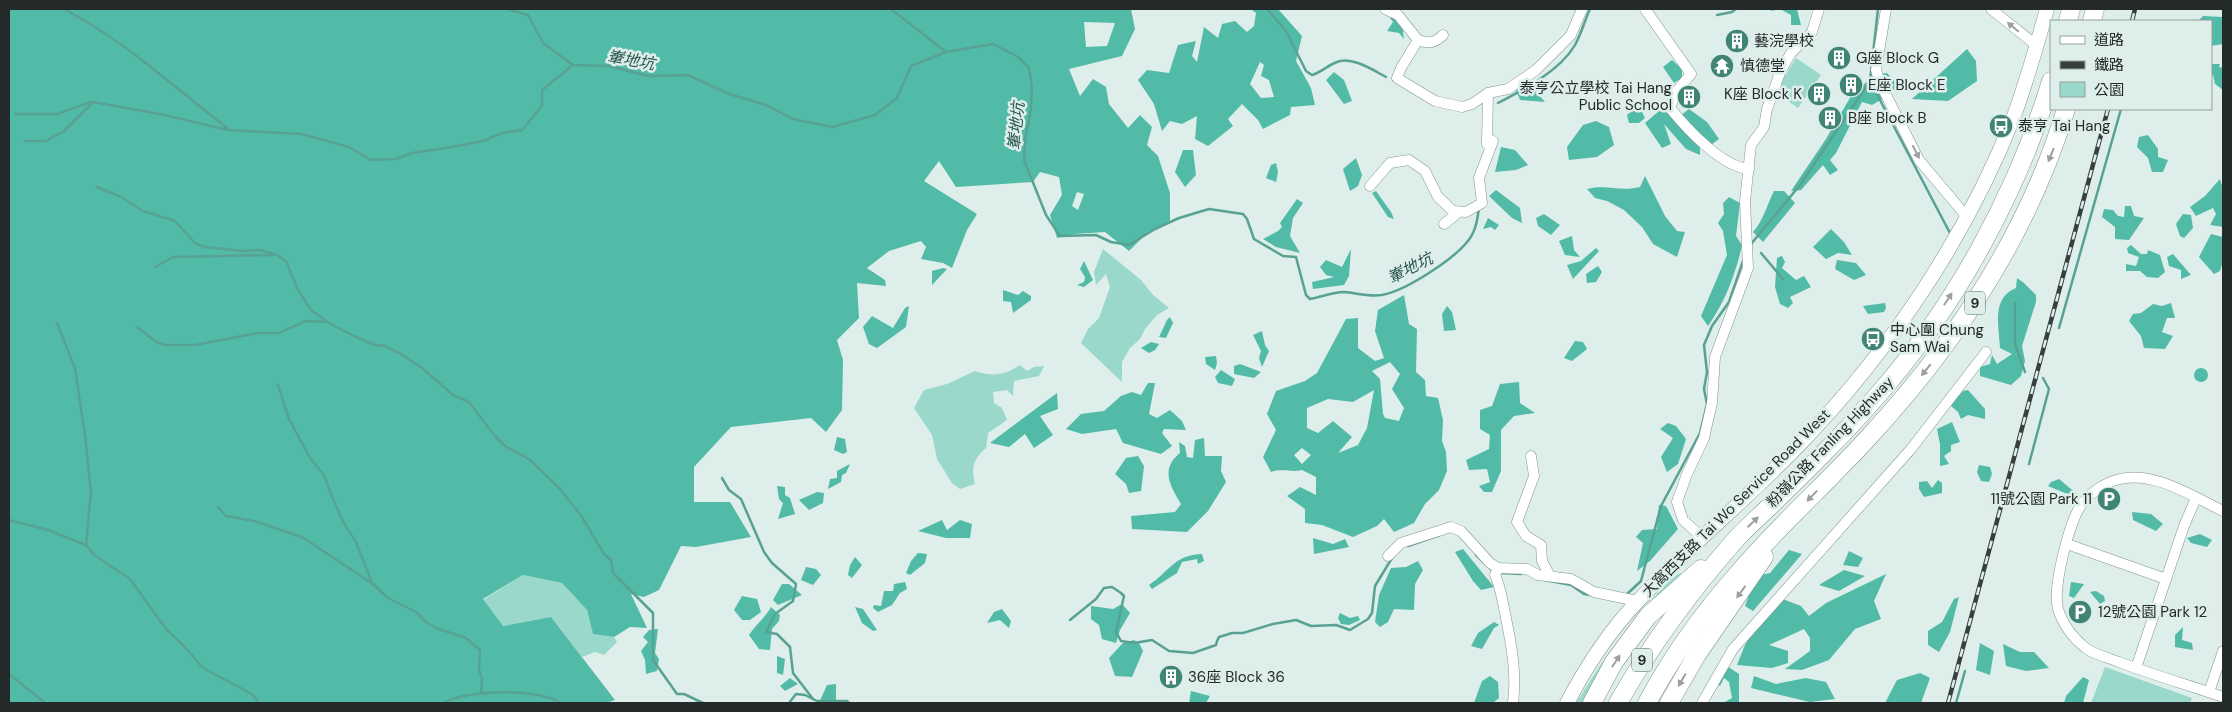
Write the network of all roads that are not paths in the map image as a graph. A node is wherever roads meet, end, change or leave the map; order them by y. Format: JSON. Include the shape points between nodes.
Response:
{"nodes":[{"id":1,"x":1385,"y":9,"type":"edge"},
{"id":2,"x":1582,"y":9,"type":"edge"},
{"id":3,"x":1645,"y":9,"type":"edge"},
{"id":4,"x":1819,"y":9,"type":"edge"},
{"id":5,"x":1886,"y":9,"type":"edge"},
{"id":6,"x":1991,"y":9,"type":"edge"},
{"id":7,"x":2047,"y":9,"type":"edge"},
{"id":8,"x":1443,"y":35,"type":"dead end"},
{"id":9,"x":1418,"y":40,"type":"junction"},
{"id":10,"x":2036,"y":45,"type":"junction"},
{"id":11,"x":2050,"y":85,"type":"edge"},
{"id":12,"x":1488,"y":93,"type":"junction"},
{"id":13,"x":2066,"y":110,"type":"edge"},
{"id":14,"x":1488,"y":139,"type":"junction"},
{"id":15,"x":1483,"y":159,"type":"dead end"},
{"id":16,"x":1749,"y":169,"type":"junction"},
{"id":17,"x":1370,"y":186,"type":"dead end"},
{"id":18,"x":1460,"y":212,"type":"junction"},
{"id":19,"x":1967,"y":217,"type":"junction"},
{"id":20,"x":1444,"y":224,"type":"dead end"},
{"id":21,"x":1986,"y":352,"type":"dead end"},
{"id":22,"x":1530,"y":456,"type":"dead end"},
{"id":23,"x":2196,"y":498,"type":"junction"},
{"id":24,"x":2223,"y":511,"type":"edge"},
{"id":25,"x":1786,"y":522,"type":"junction"},
{"id":26,"x":1703,"y":538,"type":"junction"},
{"id":27,"x":1737,"y":538,"type":"junction"},
{"id":28,"x":2067,"y":544,"type":"junction"},
{"id":29,"x":1388,"y":556,"type":"dead end"},
{"id":30,"x":1497,"y":571,"type":"junction"},
{"id":31,"x":1550,"y":576,"type":"junction"},
{"id":32,"x":2166,"y":579,"type":"junction"},
{"id":33,"x":1627,"y":599,"type":"junction"},
{"id":34,"x":2223,"y":651,"type":"edge"},
{"id":35,"x":2136,"y":668,"type":"junction"},
{"id":36,"x":2208,"y":692,"type":"junction"},
{"id":37,"x":2223,"y":697,"type":"edge"},
{"id":38,"x":1513,"y":703,"type":"edge"},
{"id":39,"x":1567,"y":703,"type":"edge"},
{"id":40,"x":1592,"y":703,"type":"edge"},
{"id":41,"x":1618,"y":703,"type":"edge"},
{"id":42,"x":1647,"y":703,"type":"edge"},
{"id":43,"x":1669,"y":703,"type":"edge"},
{"id":44,"x":1702,"y":703,"type":"edge"}],
"edges":[{"from":1,"to":9,"type":"street","via":[[1398,15]]},
{"from":2,"to":12,"type":"street","via":[[1565,42],[1536,70],[1508,89]]},
{"from":3,"to":16,"type":"street","via":[[1691,74],[1676,92],[1670,108],[1709,148],[1732,164]]},
{"from":4,"to":16,"type":"street","via":[[1812,32],[1781,70],[1764,128],[1751,145]]},
{"from":5,"to":19,"type":"street","one_way":true,"via":[[1876,70],[1880,83],[1919,160]]},
{"from":10,"to":6,"type":"street","one_way":true},
{"from":7,"to":10,"type":"main road","name":"大窩西支路 Tai Wo Service Road West"},
{"from":8,"to":9,"type":"street","via":[[1429,44]]},
{"from":9,"to":12,"type":"street","via":[[1397,78],[1435,102],[1462,107]]},
{"from":10,"to":19,"type":"main road","name":"大窩西支路 Tai Wo Service Road West","via":[[2014,115]]},
{"from":27,"to":11,"type":"highway","name":"粉嶺公路 Fanling Highway","number":"9","one_way":true,"via":[[1850,427],[1927,332],[1980,249],[2020,167]]},
{"from":12,"to":14,"type":"street"},
{"from":13,"to":25,"type":"highway","name":"粉嶺公路 Fanling Highway","number":"9","one_way":true,"via":[[2053,152],[2027,212],[1983,292],[1906,395]]},
{"from":14,"to":15,"type":"street"},
{"from":14,"to":18,"type":"street","via":[[1493,141],[1480,178],[1479,204]]},
{"from":16,"to":26,"type":"street","via":[[1745,200],[1748,268],[1716,357],[1712,403],[1704,438],[1677,502],[1683,520]]},
{"from":17,"to":18,"type":"street","via":[[1390,163],[1409,160],[1425,171],[1438,197],[1453,212]]},
{"from":18,"to":20,"type":"street"},
{"from":19,"to":26,"type":"main road","name":"大窩西支路 Tai Wo Service Road West","via":[[1934,274],[1876,357],[1799,445]]},
{"from":21,"to":44,"type":"street","via":[[1911,449],[1733,649]]},
{"from":22,"to":31,"type":"street","via":[[1534,476],[1517,522],[1526,536],[1541,546],[1542,561]]},
{"from":23,"to":24,"type":"street"},
{"from":23,"to":28,"type":"street","via":[[2153,480],[2116,480],[2100,488],[2078,509]]},
{"from":23,"to":32,"type":"street"},
{"from":25,"to":42,"type":"highway","name":"粉嶺公路 Fanling Highway","number":"9","via":[[1702,617],[1663,673]]},
{"from":25,"to":43,"type":"highway","one_way":true,"via":[[1696,656]]},
{"from":26,"to":33,"type":"main road","name":"大窩西支路 Tai Wo Service Road West"},
{"from":40,"to":27,"type":"highway","one_way":true,"via":[[1614,662],[1648,616]]},
{"from":27,"to":41,"type":"highway","name":"粉嶺公路 Fanling Highway","number":"9","via":[[1670,619]]},
{"from":28,"to":32,"type":"street"},
{"from":28,"to":35,"type":"street","via":[[2056,586],[2061,617],[2088,650]]},
{"from":29,"to":30,"type":"street","via":[[1400,542],[1451,527],[1460,531]]},
{"from":30,"to":31,"type":"street","via":[[1527,569],[1538,575]]},
{"from":30,"to":38,"type":"street","via":[[1514,662]]},
{"from":31,"to":33,"type":"street","via":[[1571,579],[1594,592]]},
{"from":32,"to":35,"type":"street"},
{"from":33,"to":39,"type":"main road","name":"大窩西支路 Tai Wo Service Road West"},
{"from":34,"to":36,"type":"street"},
{"from":35,"to":36,"type":"street"},
{"from":36,"to":37,"type":"street"}]}
